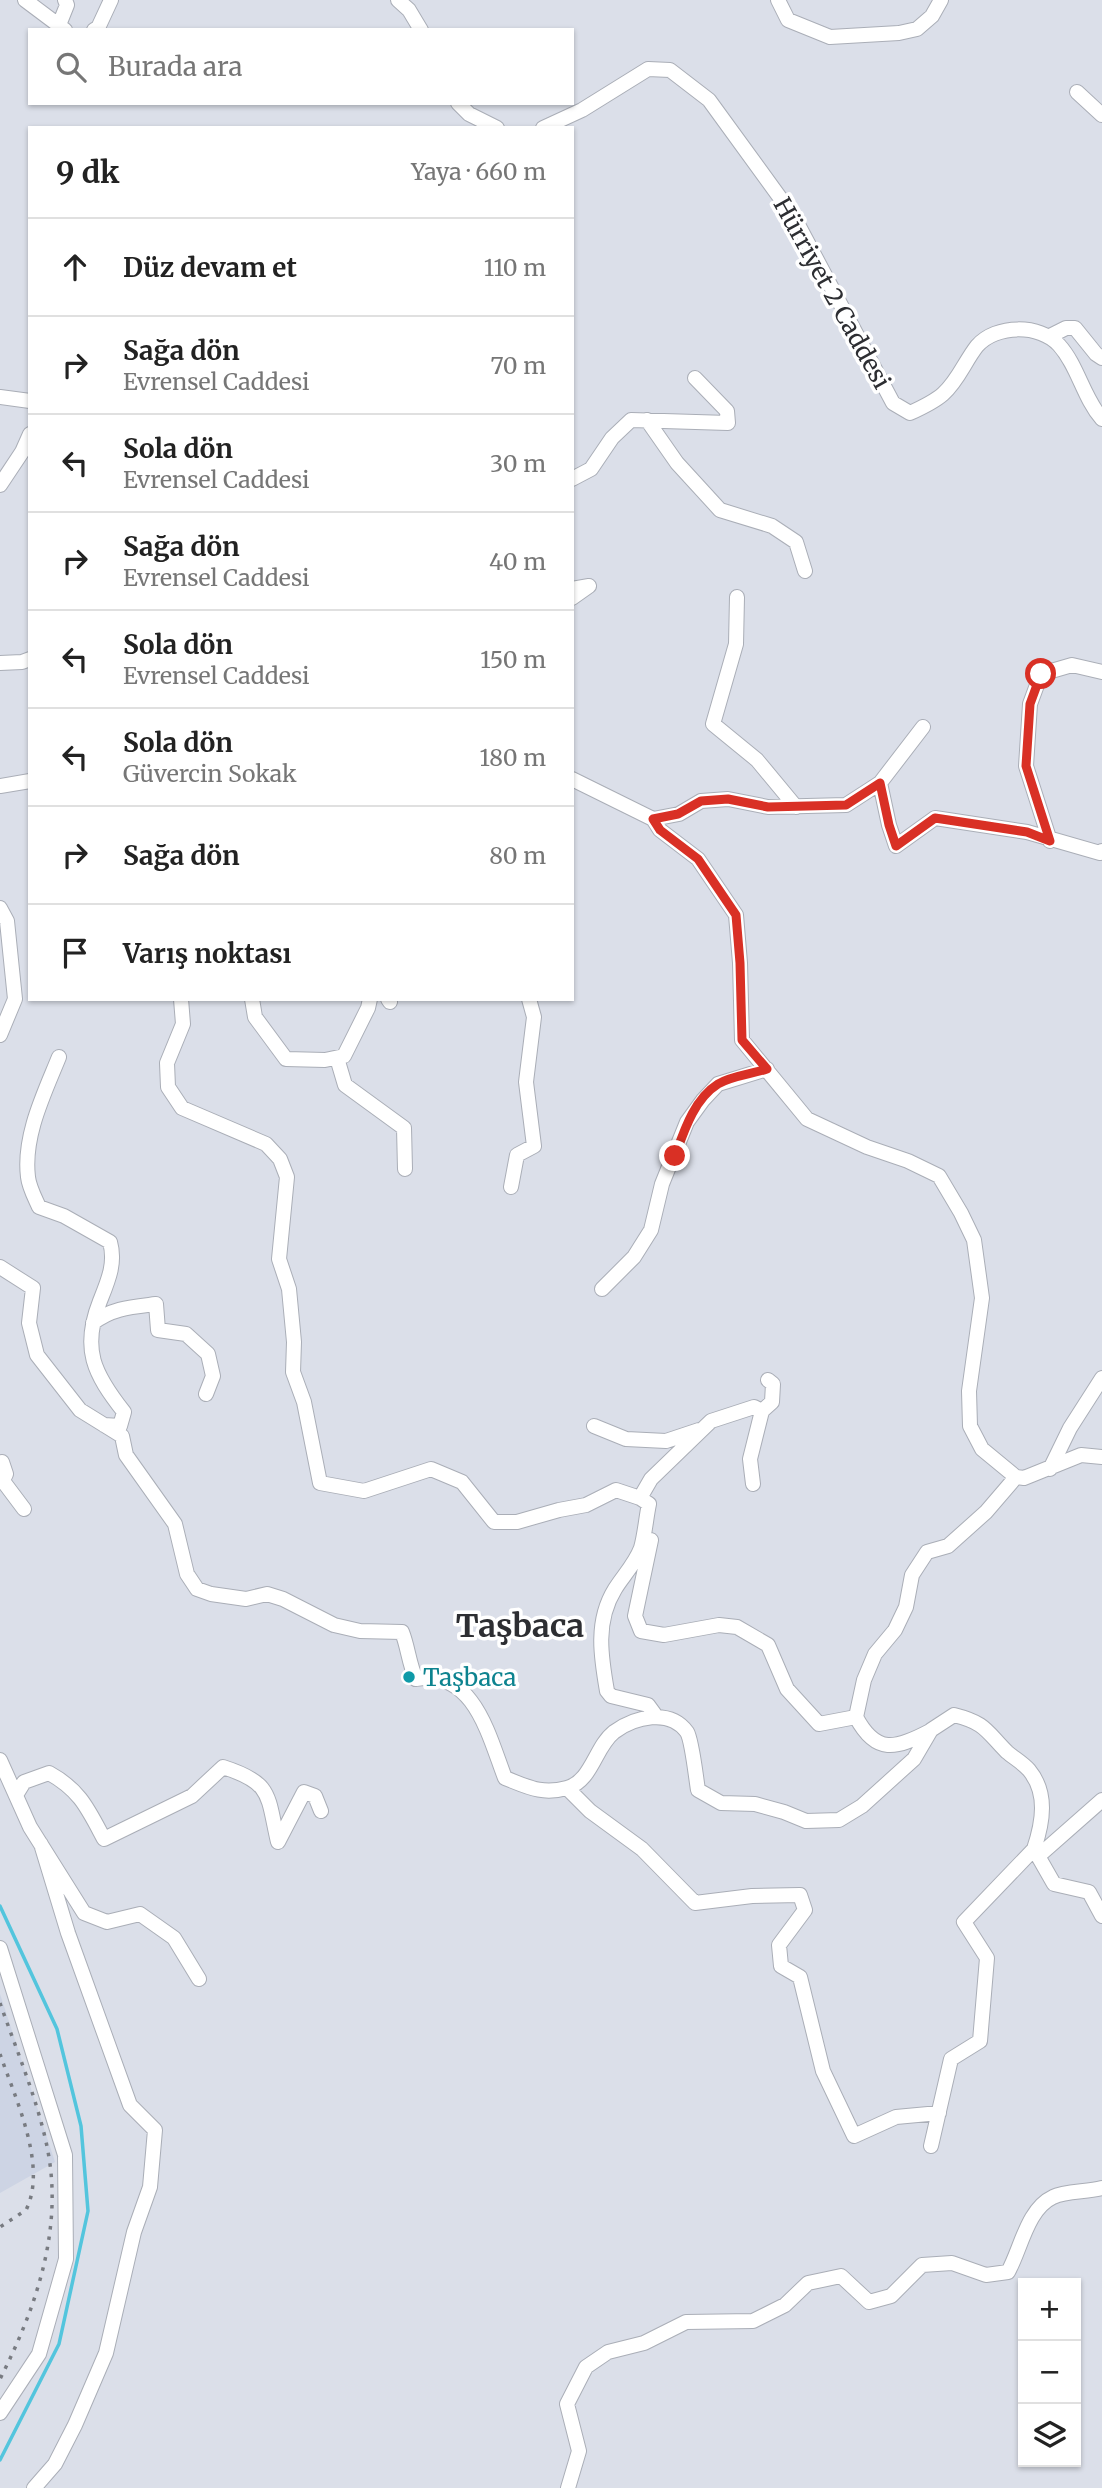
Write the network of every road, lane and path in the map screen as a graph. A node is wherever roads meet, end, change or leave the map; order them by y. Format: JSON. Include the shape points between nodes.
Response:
{"nodes":[{"id":1,"x":26,"y":0,"type":"edge"},
{"id":2,"x":65,"y":0,"type":"edge"},
{"id":3,"x":111,"y":0,"type":"edge"},
{"id":4,"x":398,"y":0,"type":"edge"},
{"id":5,"x":778,"y":0,"type":"edge"},
{"id":6,"x":941,"y":0,"type":"edge"},
{"id":7,"x":62,"y":27,"type":"edge"},
{"id":8,"x":97,"y":28,"type":"edge"},
{"id":9,"x":420,"y":28,"type":"edge"},
{"id":10,"x":1077,"y":92,"type":"dead end"},
{"id":11,"x":460,"y":105,"type":"edge"},
{"id":12,"x":1102,"y":115,"type":"edge"},
{"id":13,"x":493,"y":126,"type":"edge"},
{"id":14,"x":547,"y":126,"type":"edge"},
{"id":15,"x":1049,"y":336,"type":"junction"},
{"id":16,"x":1102,"y":358,"type":"edge"},
{"id":17,"x":695,"y":379,"type":"dead end"},
{"id":18,"x":0,"y":397,"type":"edge"},
{"id":19,"x":28,"y":401,"type":"edge"},
{"id":20,"x":1102,"y":419,"type":"edge"},
{"id":21,"x":647,"y":420,"type":"junction"},
{"id":22,"x":28,"y":438,"type":"edge"},
{"id":23,"x":574,"y":478,"type":"edge"},
{"id":24,"x":0,"y":485,"type":"edge"},
{"id":25,"x":805,"y":571,"type":"dead end"},
{"id":26,"x":574,"y":589,"type":"edge"},
{"id":27,"x":574,"y":597,"type":"edge"},
{"id":28,"x":737,"y":597,"type":"dead end"},
{"id":29,"x":28,"y":660,"type":"edge"},
{"id":30,"x":0,"y":663,"type":"edge"},
{"id":31,"x":1102,"y":672,"type":"edge"},
{"id":32,"x":923,"y":727,"type":"dead end"},
{"id":33,"x":574,"y":780,"type":"edge"},
{"id":34,"x":28,"y":781,"type":"edge"},
{"id":35,"x":880,"y":783,"type":"junction"},
{"id":36,"x":0,"y":786,"type":"edge"},
{"id":37,"x":796,"y":807,"type":"junction"},
{"id":38,"x":653,"y":819,"type":"junction"},
{"id":39,"x":1050,"y":841,"type":"junction"},
{"id":40,"x":1102,"y":851,"type":"edge"},
{"id":41,"x":0,"y":908,"type":"edge"},
{"id":42,"x":181,"y":1001,"type":"edge"},
{"id":43,"x":252,"y":1001,"type":"edge"},
{"id":44,"x":370,"y":1001,"type":"edge"},
{"id":45,"x":530,"y":1001,"type":"edge"},
{"id":46,"x":0,"y":1035,"type":"edge"},
{"id":47,"x":59,"y":1057,"type":"dead end"},
{"id":48,"x":337,"y":1058,"type":"junction"},
{"id":49,"x":767,"y":1069,"type":"junction"},
{"id":50,"x":405,"y":1169,"type":"dead end"},
{"id":51,"x":511,"y":1187,"type":"dead end"},
{"id":52,"x":1,"y":1266,"type":"edge"},
{"id":53,"x":602,"y":1289,"type":"dead end"},
{"id":54,"x":93,"y":1324,"type":"junction"},
{"id":55,"x":1102,"y":1378,"type":"edge"},
{"id":56,"x":768,"y":1380,"type":"dead end"},
{"id":57,"x":206,"y":1394,"type":"dead end"},
{"id":58,"x":762,"y":1411,"type":"junction"},
{"id":59,"x":104,"y":1425,"type":"junction"},
{"id":60,"x":594,"y":1426,"type":"dead end"},
{"id":61,"x":703,"y":1429,"type":"junction"},
{"id":62,"x":1102,"y":1457,"type":"edge"},
{"id":63,"x":2,"y":1462,"type":"dead end"},
{"id":64,"x":1050,"y":1469,"type":"junction"},
{"id":65,"x":1016,"y":1477,"type":"junction"},
{"id":66,"x":2,"y":1479,"type":"edge"},
{"id":67,"x":753,"y":1484,"type":"dead end"},
{"id":68,"x":644,"y":1501,"type":"junction"},
{"id":69,"x":24,"y":1509,"type":"dead end"},
{"id":70,"x":656,"y":1716,"type":"junction"},
{"id":71,"x":856,"y":1717,"type":"junction"},
{"id":72,"x":931,"y":1730,"type":"junction"},
{"id":73,"x":0,"y":1760,"type":"edge"},
{"id":74,"x":567,"y":1788,"type":"junction"},
{"id":75,"x":16,"y":1795,"type":"junction"},
{"id":76,"x":1102,"y":1800,"type":"edge"},
{"id":77,"x":321,"y":1811,"type":"dead end"},
{"id":78,"x":41,"y":1844,"type":"junction"},
{"id":79,"x":1034,"y":1849,"type":"junction"},
{"id":80,"x":1102,"y":1916,"type":"edge"},
{"id":81,"x":0,"y":1948,"type":"edge"},
{"id":82,"x":199,"y":1979,"type":"dead end"},
{"id":83,"x":939,"y":2113,"type":"junction"},
{"id":84,"x":931,"y":2146,"type":"dead end"},
{"id":85,"x":1102,"y":2188,"type":"edge"},
{"id":86,"x":0,"y":2413,"type":"edge"},
{"id":87,"x":34,"y":2488,"type":"edge"},
{"id":88,"x":568,"y":2488,"type":"edge"}],
"edges":[{"from":1,"to":7,"type":"street"},
{"from":2,"to":7,"type":"street"},
{"from":3,"to":8,"type":"street"},
{"from":4,"to":9,"type":"street"},
{"from":5,"to":6,"type":"street","via":[[788,20],[830,37],[917,29]]},
{"from":10,"to":12,"type":"street"},
{"from":11,"to":13,"type":"street"},
{"from":14,"to":15,"type":"street","name":"Hürriyet 2 Caddesi","via":[[648,69],[670,71],[709,100],[794,217],[893,403],[911,413],[943,394],[978,345],[991,336],[1025,329]]},
{"from":15,"to":16,"type":"street","via":[[1075,328]]},
{"from":15,"to":20,"type":"street","via":[[1061,346]]},
{"from":17,"to":21,"type":"street","via":[[727,411],[728,423]]},
{"from":18,"to":19,"type":"street"},
{"from":21,"to":23,"type":"street","via":[[631,420],[591,469]]},
{"from":21,"to":25,"type":"street","via":[[677,463],[720,510],[772,526],[796,542]]},
{"from":22,"to":24,"type":"street"},
{"from":26,"to":27,"type":"street","via":[[589,586]]},
{"from":28,"to":37,"type":"street","via":[[736,644],[713,724],[757,760]]},
{"from":29,"to":30,"type":"street"},
{"from":31,"to":39,"type":"street","via":[[1072,665],[1041,674],[1030,704],[1026,766]]},
{"from":32,"to":35,"type":"street"},
{"from":33,"to":38,"type":"street"},
{"from":34,"to":36,"type":"street"},
{"from":35,"to":37,"type":"street","via":[[846,805]]},
{"from":35,"to":39,"type":"street","via":[[896,846],[935,818],[1027,832]]},
{"from":37,"to":38,"type":"street","via":[[728,799],[701,801],[678,814]]},
{"from":38,"to":49,"type":"street","via":[[660,830],[698,859],[736,915],[742,1040]]},
{"from":39,"to":40,"type":"street"},
{"from":41,"to":46,"type":"street","via":[[7,921],[15,999]]},
{"from":42,"to":68,"type":"street","via":[[183,1024],[167,1063],[168,1087],[182,1108],[266,1144],[281,1159],[287,1177],[279,1259],[289,1289],[293,1373],[304,1402],[320,1483],[364,1491],[431,1469],[462,1482],[494,1522],[517,1522],[586,1506],[616,1490]]},
{"from":43,"to":48,"type":"street","via":[[254,1017],[286,1059]]},
{"from":44,"to":48,"type":"street","via":[[344,1056]]},
{"from":45,"to":51,"type":"street","via":[[534,1017],[526,1082],[534,1146],[517,1155]]},
{"from":47,"to":54,"type":"street","via":[[38,1108],[27,1151],[27,1179],[39,1207],[110,1242],[114,1255],[109,1280]]},
{"from":48,"to":50,"type":"street","via":[[345,1085],[404,1128]]},
{"from":49,"to":53,"type":"street","via":[[718,1084],[703,1100],[687,1122],[662,1184],[650,1230],[634,1257]]},
{"from":49,"to":65,"type":"street","via":[[807,1119],[939,1177],[961,1213],[974,1240],[982,1298],[969,1391],[970,1426],[982,1449]]},
{"from":52,"to":59,"type":"street","via":[[33,1288],[29,1323],[37,1355],[80,1410]]},
{"from":54,"to":57,"type":"street","via":[[125,1307],[156,1304],[158,1330],[186,1334],[208,1354],[213,1376]]},
{"from":54,"to":59,"type":"street","via":[[92,1361],[124,1412],[120,1426]]},
{"from":55,"to":64,"type":"street"},
{"from":56,"to":58,"type":"street","via":[[773,1384],[772,1402]]},
{"from":58,"to":61,"type":"street","via":[[754,1407],[711,1421]]},
{"from":58,"to":67,"type":"street","via":[[750,1460]]},
{"from":59,"to":74,"type":"street","via":[[122,1436],[126,1455],[175,1524],[187,1574],[197,1589],[246,1599],[267,1594],[334,1625],[360,1632],[402,1632],[416,1679],[429,1677],[454,1685],[472,1699],[505,1777],[541,1792]]},
{"from":60,"to":61,"type":"street","via":[[626,1439],[666,1441]]},
{"from":61,"to":68,"type":"street","via":[[651,1479]]},
{"from":62,"to":64,"type":"street","via":[[1081,1455]]},
{"from":63,"to":66,"type":"street","via":[[6,1474]]},
{"from":64,"to":65,"type":"street"},
{"from":65,"to":71,"type":"street","via":[[948,1546],[927,1552],[912,1574],[906,1607],[875,1654]]},
{"from":66,"to":69,"type":"street"},
{"from":68,"to":70,"type":"street","via":[[641,1548],[606,1609],[600,1651],[611,1696],[648,1705]]},
{"from":68,"to":71,"type":"street","via":[[651,1541],[635,1616],[641,1631],[664,1635],[719,1625],[737,1627],[768,1645],[787,1689],[819,1724]]},
{"from":70,"to":72,"type":"street","via":[[673,1721],[688,1733],[698,1790],[721,1803],[755,1804],[806,1821],[839,1820],[862,1806],[914,1759]]},
{"from":70,"to":74,"type":"street","via":[[613,1733],[582,1780]]},
{"from":71,"to":72,"type":"street","via":[[865,1735],[886,1747]]},
{"from":72,"to":79,"type":"street","via":[[954,1715],[968,1718],[988,1729],[1029,1770],[1041,1792],[1043,1812]]},
{"from":73,"to":75,"type":"street"},
{"from":74,"to":83,"type":"street","via":[[642,1849],[695,1903],[800,1895],[805,1910],[779,1945],[781,1966],[800,1977],[822,2071],[854,2136],[896,2117]]},
{"from":75,"to":77,"type":"street","via":[[24,1782],[49,1773],[68,1783],[84,1800],[104,1839],[192,1796],[223,1767],[246,1774],[265,1789],[278,1842],[304,1792],[315,1796]]},
{"from":75,"to":78,"type":"street"},
{"from":76,"to":79,"type":"street","via":[[1043,1852]]},
{"from":78,"to":82,"type":"street","via":[[84,1913],[107,1922],[141,1914],[174,1938]]},
{"from":78,"to":87,"type":"street","via":[[130,2105],[155,2130],[150,2187],[134,2232],[106,2353],[55,2464]]},
{"from":79,"to":80,"type":"street","via":[[1054,1884],[1089,1892]]},
{"from":79,"to":83,"type":"street","via":[[964,1922],[987,1958],[979,2041],[951,2059]]},
{"from":81,"to":86,"type":"street","via":[[65,2155],[66,2259],[39,2354]]},
{"from":83,"to":84,"type":"street"},
{"from":85,"to":88,"type":"street","via":[[1053,2197],[1032,2214],[1008,2272],[986,2275],[952,2263],[922,2265],[891,2296],[869,2302],[841,2276],[808,2283],[785,2305],[752,2321],[686,2322],[644,2343],[608,2352],[586,2367],[567,2404],[579,2451]]}]}
